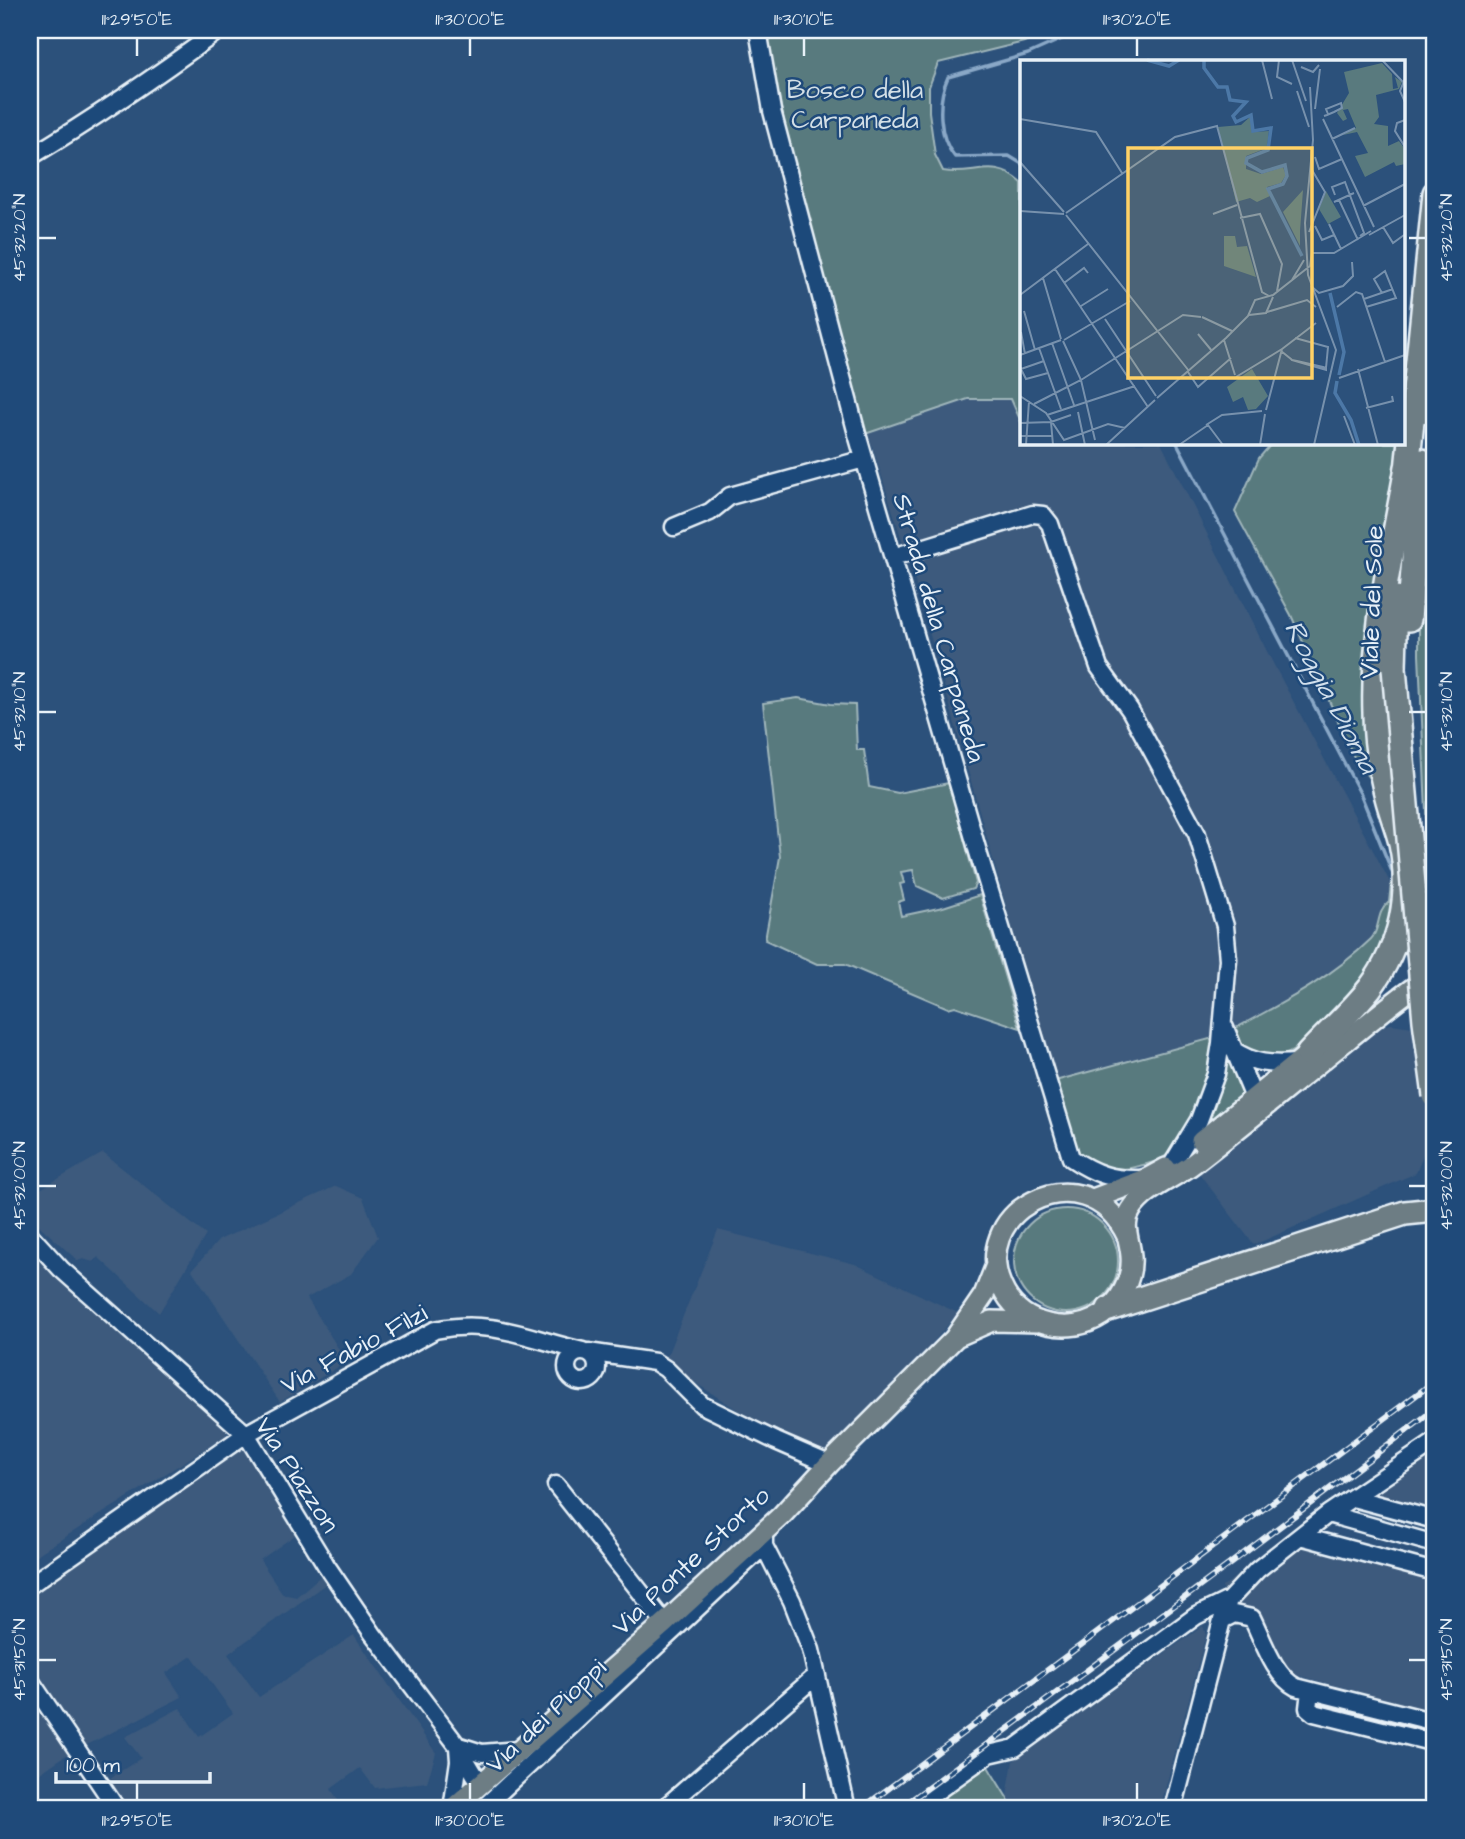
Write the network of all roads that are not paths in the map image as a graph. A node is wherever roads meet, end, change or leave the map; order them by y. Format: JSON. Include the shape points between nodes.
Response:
{"nodes":[{"id":1,"x":219,"y":30,"type":"edge"},
{"id":2,"x":758,"y":30,"type":"edge"},
{"id":3,"x":30,"y":157,"type":"edge"},
{"id":4,"x":1435,"y":193,"type":"edge"},
{"id":5,"x":1435,"y":317,"type":"edge"},
{"id":6,"x":1435,"y":378,"type":"edge"},
{"id":7,"x":1427,"y":411,"type":"junction"},
{"id":8,"x":864,"y":459,"type":"junction"},
{"id":9,"x":1407,"y":467,"type":"junction"},
{"id":10,"x":674,"y":527,"type":"dead end"},
{"id":11,"x":892,"y":558,"type":"junction"},
{"id":12,"x":1402,"y":668,"type":"junction"},
{"id":13,"x":1430,"y":965,"type":"edge"},
{"id":14,"x":1222,"y":1016,"type":"junction"},
{"id":15,"x":1435,"y":1017,"type":"edge"},
{"id":16,"x":1233,"y":1050,"type":"junction"},
{"id":17,"x":1302,"y":1058,"type":"junction"},
{"id":18,"x":1435,"y":1096,"type":"edge"},
{"id":19,"x":1254,"y":1098,"type":"junction"},
{"id":20,"x":1250,"y":1119,"type":"junction"},
{"id":21,"x":1173,"y":1163,"type":"junction"},
{"id":22,"x":1146,"y":1179,"type":"junction"},
{"id":23,"x":1093,"y":1199,"type":"junction"},
{"id":24,"x":1435,"y":1210,"type":"edge"},
{"id":25,"x":30,"y":1235,"type":"edge"},
{"id":26,"x":1127,"y":1236,"type":"junction"},
{"id":27,"x":996,"y":1265,"type":"junction"},
{"id":28,"x":1109,"y":1309,"type":"junction"},
{"id":29,"x":1040,"y":1322,"type":"junction"},
{"id":30,"x":954,"y":1339,"type":"junction"},
{"id":31,"x":541,"y":1342,"type":"junction"},
{"id":32,"x":585,"y":1352,"type":"junction"},
{"id":33,"x":642,"y":1359,"type":"junction"},
{"id":34,"x":566,"y":1363,"type":"junction"},
{"id":35,"x":596,"y":1372,"type":"junction"},
{"id":36,"x":246,"y":1434,"type":"junction"},
{"id":37,"x":1435,"y":1441,"type":"edge"},
{"id":38,"x":829,"y":1464,"type":"junction"},
{"id":39,"x":556,"y":1485,"type":"dead end"},
{"id":40,"x":1353,"y":1498,"type":"junction"},
{"id":41,"x":1328,"y":1514,"type":"junction"},
{"id":42,"x":1435,"y":1520,"type":"edge"},
{"id":43,"x":1300,"y":1536,"type":"junction"},
{"id":44,"x":764,"y":1539,"type":"junction"},
{"id":45,"x":1435,"y":1544,"type":"edge"},
{"id":46,"x":1435,"y":1572,"type":"edge"},
{"id":47,"x":30,"y":1585,"type":"edge"},
{"id":48,"x":1240,"y":1587,"type":"junction"},
{"id":49,"x":1229,"y":1600,"type":"junction"},
{"id":50,"x":1252,"y":1618,"type":"junction"},
{"id":51,"x":1222,"y":1620,"type":"junction"},
{"id":52,"x":665,"y":1623,"type":"junction"},
{"id":53,"x":817,"y":1675,"type":"junction"},
{"id":54,"x":30,"y":1680,"type":"edge"},
{"id":55,"x":1310,"y":1691,"type":"junction"},
{"id":56,"x":1435,"y":1722,"type":"edge"},
{"id":57,"x":1433,"y":1742,"type":"edge"},
{"id":58,"x":463,"y":1747,"type":"junction"},
{"id":59,"x":519,"y":1750,"type":"junction"},
{"id":60,"x":482,"y":1797,"type":"edge"},
{"id":61,"x":117,"y":1809,"type":"edge"},
{"id":62,"x":452,"y":1809,"type":"edge"},
{"id":63,"x":663,"y":1809,"type":"edge"},
{"id":64,"x":847,"y":1809,"type":"edge"},
{"id":65,"x":912,"y":1809,"type":"edge"},
{"id":66,"x":1173,"y":1809,"type":"edge"}],
"edges":[{"from":1,"to":3,"type":"street"},
{"from":2,"to":8,"type":"street","name":"Strada della Carpaneda","via":[[772,111]]},
{"from":4,"to":9,"type":"highway","name":"Viale del Sole"},
{"from":5,"to":7,"type":"highway","name":"Viale del Sole"},
{"from":6,"to":7,"type":"highway"},
{"from":7,"to":12,"type":"highway","name":"Viale del Sole"},
{"from":8,"to":10,"type":"street","via":[[730,496],[710,512]]},
{"from":8,"to":11,"type":"street","name":"Strada della Carpaneda"},
{"from":9,"to":12,"type":"highway","name":"Viale del Sole","via":[[1396,600]]},
{"from":9,"to":17,"type":"highway","via":[[1380,626],[1375,713],[1378,757],[1406,876],[1403,921],[1370,988]]},
{"from":11,"to":14,"type":"street","via":[[1033,514],[1044,516],[1050,524],[1099,667],[1130,710],[1198,834],[1225,926],[1228,959]]},
{"from":11,"to":22,"type":"street","name":"Strada della Carpaneda","via":[[1071,1158],[1091,1172],[1111,1178]]},
{"from":12,"to":15,"type":"highway","name":"Viale del Sole"},
{"from":12,"to":18,"type":"highway","name":"Viale del Sole","bridge":true,"via":[[1424,1021]]},
{"from":13,"to":17,"type":"main road"},
{"from":13,"to":20,"type":"main road"},
{"from":14,"to":16,"type":"street"},
{"from":14,"to":21,"type":"street","via":[[1211,1090],[1190,1139]]},
{"from":16,"to":17,"type":"street","via":[[1256,1063],[1272,1065]]},
{"from":16,"to":19,"type":"street"},
{"from":17,"to":19,"type":"main road"},
{"from":19,"to":20,"type":"street"},
{"from":19,"to":21,"type":"main road"},
{"from":20,"to":26,"type":"main road","via":[[1138,1202],[1125,1224]]},
{"from":21,"to":22,"type":"main road"},
{"from":22,"to":23,"type":"main road"},
{"from":23,"to":26,"type":"main road","via":[[1114,1214]]},
{"from":23,"to":27,"type":"main road","via":[[1051,1193],[1025,1204],[1006,1224]]},
{"from":24,"to":28,"type":"highway","via":[[1405,1213]]},
{"from":25,"to":36,"type":"street","name":"Via Piazzon","via":[[61,1269]]},
{"from":26,"to":28,"type":"main road","via":[[1131,1256],[1128,1280]]},
{"from":27,"to":29,"type":"main road","via":[[1006,1294]]},
{"from":27,"to":30,"type":"main road","name":"Via Ponte Storto","via":[[984,1295]]},
{"from":28,"to":29,"type":"main road","via":[[1076,1325]]},
{"from":29,"to":30,"type":"main road","name":"Via Ponte Storto","via":[[992,1321]]},
{"from":30,"to":38,"type":"main road","name":"Via Ponte Storto"},
{"from":31,"to":32,"type":"street","name":"Via Fabio Filzi"},
{"from":31,"to":34,"type":"street","name":"Via Fabio Filzi"},
{"from":31,"to":36,"type":"street","name":"Via Fabio Filzi","via":[[484,1326],[435,1330]]},
{"from":32,"to":33,"type":"street","name":"Via Fabio Filzi"},
{"from":32,"to":34,"type":"street","via":[[571,1356]]},
{"from":32,"to":35,"type":"street","via":[[595,1358]]},
{"from":33,"to":35,"type":"street"},
{"from":33,"to":38,"type":"street","via":[[666,1369],[702,1405]]},
{"from":34,"to":35,"type":"street","via":[[575,1381],[587,1381]]},
{"from":36,"to":47,"type":"street","name":"Via Fabio Filzi"},
{"from":36,"to":58,"type":"street","name":"Via Piazzon","via":[[373,1634]]},
{"from":37,"to":40,"type":"street"},
{"from":38,"to":44,"type":"main road","name":"Via Ponte Storto"},
{"from":39,"to":52,"type":"street"},
{"from":40,"to":41,"type":"street"},
{"from":40,"to":42,"type":"street"},
{"from":41,"to":43,"type":"street"},
{"from":41,"to":45,"type":"street"},
{"from":43,"to":46,"type":"street"},
{"from":43,"to":48,"type":"street"},
{"from":44,"to":52,"type":"main road","name":"Via Ponte Storto"},
{"from":44,"to":53,"type":"street","via":[[792,1601]]},
{"from":44,"to":60,"type":"street","name":"Via dei Pioppi"},
{"from":48,"to":49,"type":"street"},
{"from":48,"to":50,"type":"street"},
{"from":49,"to":51,"type":"street"},
{"from":49,"to":65,"type":"street","via":[[1196,1616],[1015,1748],[989,1754]]},
{"from":50,"to":51,"type":"street","via":[[1234,1614]]},
{"from":50,"to":55,"type":"street","via":[[1287,1683]]},
{"from":51,"to":66,"type":"street"},
{"from":52,"to":59,"type":"main road","name":"Via Ponte Storto"},
{"from":53,"to":63,"type":"street"},
{"from":53,"to":64,"type":"street"},
{"from":54,"to":61,"type":"street"},
{"from":55,"to":56,"type":"street"},
{"from":55,"to":57,"type":"street","via":[[1308,1708],[1314,1713]]},
{"from":56,"to":57,"type":"street"},
{"from":58,"to":59,"type":"street","via":[[482,1753]]},
{"from":58,"to":60,"type":"street","name":"Via Piazzon","via":[[477,1759]]},
{"from":58,"to":62,"type":"street"},
{"from":59,"to":60,"type":"main road","name":"Via Ponte Storto"},
{"from":60,"to":62,"type":"main road","name":"Via Ponte Storto"}]}
